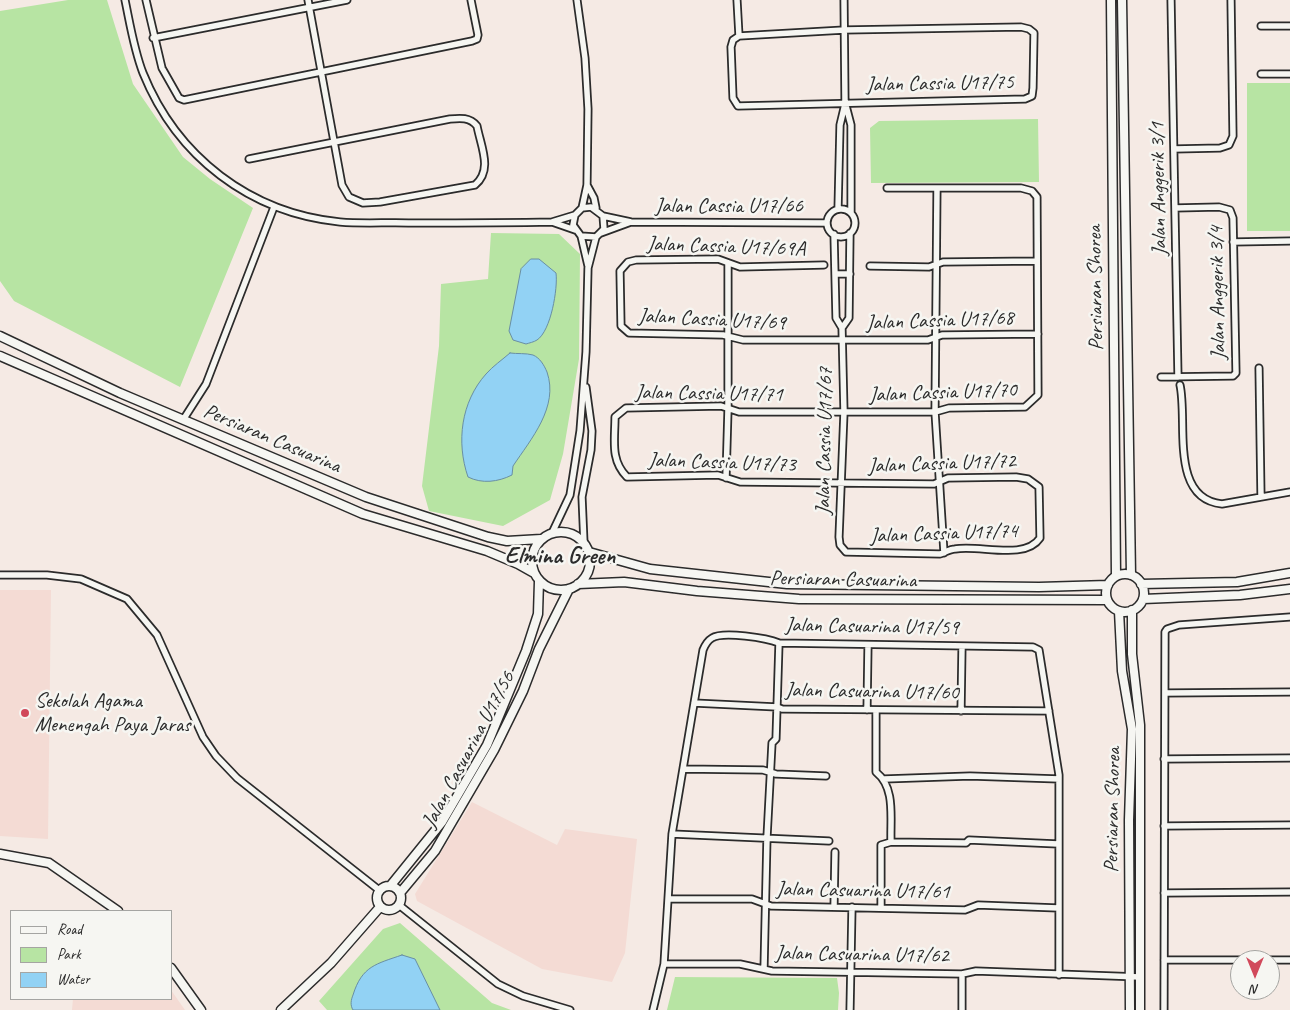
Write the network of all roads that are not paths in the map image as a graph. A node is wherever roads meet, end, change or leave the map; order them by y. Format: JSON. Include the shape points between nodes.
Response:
{"nodes":[{"id":1,"x":124,"y":0,"type":"edge"},
{"id":2,"x":146,"y":0,"type":"edge"},
{"id":3,"x":308,"y":0,"type":"edge"},
{"id":4,"x":347,"y":0,"type":"edge"},
{"id":5,"x":471,"y":0,"type":"edge"},
{"id":6,"x":577,"y":0,"type":"edge"},
{"id":7,"x":737,"y":0,"type":"edge"},
{"id":8,"x":844,"y":0,"type":"edge"},
{"id":9,"x":1111,"y":0,"type":"edge"},
{"id":10,"x":1122,"y":0,"type":"edge"},
{"id":11,"x":1172,"y":0,"type":"edge"},
{"id":12,"x":1231,"y":0,"type":"edge"},
{"id":13,"x":310,"y":7,"type":"junction"},
{"id":14,"x":1261,"y":26,"type":"dead end"},
{"id":15,"x":1290,"y":26,"type":"edge"},
{"id":16,"x":844,"y":30,"type":"junction"},
{"id":17,"x":153,"y":38,"type":"junction"},
{"id":18,"x":736,"y":38,"type":"junction"},
{"id":19,"x":322,"y":72,"type":"junction"},
{"id":20,"x":1261,"y":74,"type":"dead end"},
{"id":21,"x":1290,"y":74,"type":"edge"},
{"id":22,"x":845,"y":102,"type":"junction"},
{"id":23,"x":335,"y":142,"type":"junction"},
{"id":24,"x":1174,"y":149,"type":"junction"},
{"id":25,"x":249,"y":159,"type":"dead end"},
{"id":26,"x":587,"y":185,"type":"junction"},
{"id":27,"x":887,"y":188,"type":"dead end"},
{"id":28,"x":937,"y":188,"type":"junction"},
{"id":29,"x":274,"y":207,"type":"junction"},
{"id":30,"x":582,"y":208,"type":"junction"},
{"id":31,"x":596,"y":208,"type":"junction"},
{"id":32,"x":1175,"y":208,"type":"junction"},
{"id":33,"x":838,"y":209,"type":"junction"},
{"id":34,"x":851,"y":213,"type":"junction"},
{"id":35,"x":574,"y":215,"type":"junction"},
{"id":36,"x":604,"y":216,"type":"junction"},
{"id":37,"x":552,"y":222,"type":"junction"},
{"id":38,"x":631,"y":222,"type":"junction"},
{"id":39,"x":828,"y":223,"type":"junction"},
{"id":40,"x":575,"y":230,"type":"junction"},
{"id":41,"x":601,"y":233,"type":"junction"},
{"id":42,"x":850,"y":233,"type":"junction"},
{"id":43,"x":834,"y":234,"type":"junction"},
{"id":44,"x":581,"y":236,"type":"junction"},
{"id":45,"x":596,"y":237,"type":"junction"},
{"id":46,"x":1290,"y":241,"type":"edge"},
{"id":47,"x":1233,"y":242,"type":"junction"},
{"id":48,"x":1037,"y":261,"type":"junction"},
{"id":49,"x":628,"y":262,"type":"joint"},
{"id":50,"x":728,"y":263,"type":"junction"},
{"id":51,"x":936,"y":264,"type":"junction"},
{"id":52,"x":824,"y":266,"type":"dead end"},
{"id":53,"x":870,"y":266,"type":"dead end"},
{"id":54,"x":588,"y":268,"type":"junction"},
{"id":55,"x":836,"y":274,"type":"junction"},
{"id":56,"x":850,"y":274,"type":"junction"},
{"id":57,"x":842,"y":328,"type":"junction"},
{"id":58,"x":1038,"y":334,"type":"junction"},
{"id":59,"x":0,"y":336,"type":"edge"},
{"id":60,"x":728,"y":336,"type":"junction"},
{"id":61,"x":936,"y":337,"type":"junction"},
{"id":62,"x":842,"y":340,"type":"junction"},
{"id":63,"x":0,"y":356,"type":"edge"},
{"id":64,"x":1259,"y":368,"type":"dead end"},
{"id":65,"x":585,"y":375,"type":"junction"},
{"id":66,"x":1161,"y":377,"type":"dead end"},
{"id":67,"x":1178,"y":377,"type":"junction"},
{"id":68,"x":1180,"y":385,"type":"dead end"},
{"id":69,"x":728,"y":408,"type":"junction"},
{"id":70,"x":844,"y":412,"type":"junction"},
{"id":71,"x":935,"y":412,"type":"junction"},
{"id":72,"x":183,"y":420,"type":"junction"},
{"id":73,"x":615,"y":455,"type":"joint"},
{"id":74,"x":726,"y":478,"type":"junction"},
{"id":75,"x":939,"y":482,"type":"junction"},
{"id":76,"x":842,"y":483,"type":"junction"},
{"id":77,"x":1290,"y":492,"type":"edge"},
{"id":78,"x":1261,"y":497,"type":"junction"},
{"id":79,"x":552,"y":533,"type":"junction"},
{"id":80,"x":1040,"y":538,"type":"joint"},
{"id":81,"x":541,"y":539,"type":"junction"},
{"id":82,"x":584,"y":543,"type":"junction"},
{"id":83,"x":589,"y":552,"type":"junction"},
{"id":84,"x":846,"y":552,"type":"joint"},
{"id":85,"x":944,"y":553,"type":"junction"},
{"id":86,"x":1290,"y":573,"type":"edge"},
{"id":87,"x":0,"y":575,"type":"edge"},
{"id":88,"x":1131,"y":575,"type":"junction"},
{"id":89,"x":1116,"y":576,"type":"junction"},
{"id":90,"x":537,"y":577,"type":"junction"},
{"id":91,"x":578,"y":584,"type":"junction"},
{"id":92,"x":1141,"y":584,"type":"junction"},
{"id":93,"x":1108,"y":585,"type":"junction"},
{"id":94,"x":569,"y":589,"type":"junction"},
{"id":95,"x":1290,"y":590,"type":"edge"},
{"id":96,"x":1143,"y":599,"type":"junction"},
{"id":97,"x":1107,"y":600,"type":"junction"},
{"id":98,"x":1132,"y":610,"type":"junction"},
{"id":99,"x":1119,"y":611,"type":"junction"},
{"id":100,"x":1290,"y":617,"type":"edge"},
{"id":101,"x":779,"y":643,"type":"junction"},
{"id":102,"x":868,"y":646,"type":"junction"},
{"id":103,"x":962,"y":647,"type":"junction"},
{"id":104,"x":1290,"y":692,"type":"edge"},
{"id":105,"x":1165,"y":693,"type":"junction"},
{"id":106,"x":694,"y":703,"type":"junction"},
{"id":107,"x":777,"y":707,"type":"junction"},
{"id":108,"x":867,"y":710,"type":"junction"},
{"id":109,"x":876,"y":710,"type":"junction"},
{"id":110,"x":961,"y":711,"type":"junction"},
{"id":111,"x":1049,"y":711,"type":"junction"},
{"id":112,"x":1290,"y":758,"type":"edge"},
{"id":113,"x":1164,"y":759,"type":"junction"},
{"id":114,"x":683,"y":769,"type":"junction"},
{"id":115,"x":772,"y":772,"type":"junction"},
{"id":116,"x":826,"y":776,"type":"dead end"},
{"id":117,"x":884,"y":778,"type":"junction"},
{"id":118,"x":1059,"y":779,"type":"junction"},
{"id":119,"x":1290,"y":825,"type":"edge"},
{"id":120,"x":1164,"y":826,"type":"junction"},
{"id":121,"x":672,"y":834,"type":"junction"},
{"id":122,"x":767,"y":838,"type":"junction"},
{"id":123,"x":829,"y":841,"type":"dead end"},
{"id":124,"x":891,"y":842,"type":"junction"},
{"id":125,"x":1058,"y":844,"type":"junction"},
{"id":126,"x":835,"y":852,"type":"dead end"},
{"id":127,"x":0,"y":854,"type":"edge"},
{"id":128,"x":391,"y":885,"type":"junction"},
{"id":129,"x":379,"y":890,"type":"junction"},
{"id":130,"x":1290,"y":892,"type":"edge"},
{"id":131,"x":400,"y":893,"type":"junction"},
{"id":132,"x":1164,"y":893,"type":"junction"},
{"id":133,"x":668,"y":899,"type":"junction"},
{"id":134,"x":399,"y":905,"type":"junction"},
{"id":135,"x":766,"y":906,"type":"junction"},
{"id":136,"x":380,"y":907,"type":"junction"},
{"id":137,"x":834,"y":907,"type":"junction"},
{"id":138,"x":852,"y":907,"type":"junction"},
{"id":139,"x":881,"y":908,"type":"junction"},
{"id":140,"x":1058,"y":908,"type":"junction"},
{"id":141,"x":117,"y":910,"type":"edge"},
{"id":142,"x":1164,"y":960,"type":"junction"},
{"id":143,"x":1290,"y":960,"type":"edge"},
{"id":144,"x":664,"y":964,"type":"junction"},
{"id":145,"x":172,"y":969,"type":"edge"},
{"id":146,"x":764,"y":970,"type":"junction"},
{"id":147,"x":850,"y":973,"type":"junction"},
{"id":148,"x":962,"y":974,"type":"junction"},
{"id":149,"x":1059,"y":975,"type":"junction"},
{"id":150,"x":1130,"y":977,"type":"junction"},
{"id":151,"x":1140,"y":977,"type":"junction"},
{"id":152,"x":201,"y":1010,"type":"edge"},
{"id":153,"x":281,"y":1010,"type":"edge"},
{"id":154,"x":570,"y":1010,"type":"edge"},
{"id":155,"x":653,"y":1010,"type":"edge"},
{"id":156,"x":850,"y":1010,"type":"edge"},
{"id":157,"x":962,"y":1010,"type":"edge"},
{"id":158,"x":1130,"y":1010,"type":"edge"},
{"id":159,"x":1140,"y":1010,"type":"edge"},
{"id":160,"x":1164,"y":1010,"type":"edge"}],
"edges":[{"from":1,"to":29,"type":"street","via":[[142,72],[176,133],[202,162],[231,185]]},
{"from":2,"to":17,"type":"street"},
{"from":3,"to":13,"type":"street"},
{"from":4,"to":13,"type":"street"},
{"from":5,"to":19,"type":"street","via":[[478,35],[472,42]]},
{"from":6,"to":26,"type":"street","via":[[588,109]]},
{"from":7,"to":18,"type":"street"},
{"from":8,"to":16,"type":"street"},
{"from":9,"to":89,"type":"street","name":"Persiaran Shorea"},
{"from":10,"to":88,"type":"street","name":"Persiaran Shorea"},
{"from":11,"to":24,"type":"street","name":"Jalan Anggerik 3/1"},
{"from":12,"to":24,"type":"street","via":[[1233,136],[1229,144],[1220,148]]},
{"from":13,"to":17,"type":"street"},
{"from":13,"to":19,"type":"street"},
{"from":14,"to":15,"type":"street"},
{"from":16,"to":18,"type":"street"},
{"from":16,"to":22,"type":"street"},
{"from":16,"to":22,"type":"street","name":"Jalan Cassia U17/75","via":[[1029,29],[1034,33],[1032,96],[1025,100]]},
{"from":17,"to":19,"type":"street","via":[[164,75],[179,98],[184,100]]},
{"from":18,"to":22,"type":"street","via":[[731,48],[735,103],[738,106]]},
{"from":19,"to":23,"type":"street"},
{"from":20,"to":21,"type":"street"},
{"from":22,"to":33,"type":"street","via":[[840,125]]},
{"from":22,"to":34,"type":"street","via":[[851,126]]},
{"from":23,"to":23,"type":"street","via":[[342,185],[349,198],[363,203],[475,185],[483,178],[486,168],[477,126],[462,118]]},
{"from":23,"to":25,"type":"street"},
{"from":24,"to":32,"type":"street","name":"Jalan Anggerik 3/1"},
{"from":26,"to":30,"type":"street"},
{"from":26,"to":31,"type":"street"},
{"from":27,"to":28,"type":"street"},
{"from":28,"to":48,"type":"street","via":[[1021,188],[1032,191],[1037,198]]},
{"from":28,"to":51,"type":"street"},
{"from":29,"to":37,"type":"street","via":[[340,222]]},
{"from":29,"to":72,"type":"street","via":[[206,384]]},
{"from":30,"to":31,"type":"street"},
{"from":30,"to":35,"type":"street"},
{"from":31,"to":36,"type":"street"},
{"from":32,"to":47,"type":"street","name":"Jalan Anggerik 3/4","via":[[1219,207],[1230,210]]},
{"from":32,"to":67,"type":"street","name":"Jalan Anggerik 3/1"},
{"from":33,"to":34,"type":"street"},
{"from":33,"to":39,"type":"street","via":[[831,214]]},
{"from":34,"to":42,"type":"street","via":[[855,221]]},
{"from":35,"to":37,"type":"street"},
{"from":35,"to":40,"type":"street"},
{"from":36,"to":38,"type":"street","name":"Jalan Cassia U17/66"},
{"from":36,"to":41,"type":"street"},
{"from":37,"to":40,"type":"street"},
{"from":38,"to":39,"type":"street","name":"Jalan Cassia U17/66"},
{"from":38,"to":41,"type":"street","name":"Jalan Cassia U17/66"},
{"from":39,"to":43,"type":"street"},
{"from":40,"to":44,"type":"street"},
{"from":41,"to":45,"type":"street"},
{"from":42,"to":43,"type":"street"},
{"from":42,"to":56,"type":"street","name":"Jalan Cassia U17/67"},
{"from":43,"to":55,"type":"street","name":"Jalan Cassia U17/67"},
{"from":44,"to":45,"type":"street"},
{"from":44,"to":54,"type":"street"},
{"from":45,"to":54,"type":"street"},
{"from":46,"to":47,"type":"street"},
{"from":47,"to":67,"type":"street","name":"Jalan Anggerik 3/4","via":[[1236,373],[1233,376]]},
{"from":48,"to":51,"type":"street"},
{"from":48,"to":58,"type":"street"},
{"from":49,"to":50,"type":"street","name":"Jalan Cassia U17/69A","via":[[718,260]]},
{"from":49,"to":60,"type":"street","name":"Jalan Cassia U17/69","via":[[620,271],[620,310],[621,326],[629,333]]},
{"from":50,"to":52,"type":"street","name":"Jalan Cassia U17/69A","via":[[740,267]]},
{"from":50,"to":60,"type":"street"},
{"from":51,"to":53,"type":"street","via":[[928,267]]},
{"from":51,"to":61,"type":"street"},
{"from":54,"to":65,"type":"street"},
{"from":55,"to":56,"type":"street"},
{"from":55,"to":57,"type":"street","name":"Jalan Cassia U17/67","via":[[836,318]]},
{"from":56,"to":57,"type":"street","name":"Jalan Cassia U17/67","via":[[849,318]]},
{"from":57,"to":62,"type":"street","name":"Jalan Cassia U17/67"},
{"from":58,"to":61,"type":"street","name":"Jalan Cassia U17/68"},
{"from":58,"to":71,"type":"street","name":"Jalan Cassia U17/70","via":[[1038,395],[1034,401],[1025,407],[949,408]]},
{"from":59,"to":72,"type":"street","name":"Persiaran Casuarina"},
{"from":60,"to":62,"type":"street","name":"Jalan Cassia U17/69","via":[[743,340]]},
{"from":60,"to":69,"type":"street"},
{"from":61,"to":62,"type":"street","name":"Jalan Cassia U17/68","via":[[928,340]]},
{"from":61,"to":71,"type":"street"},
{"from":62,"to":70,"type":"street","name":"Jalan Cassia U17/67"},
{"from":63,"to":90,"type":"street","name":"Persiaran Casuarina","via":[[363,514],[487,551],[518,564]]},
{"from":64,"to":78,"type":"street"},
{"from":65,"to":79,"type":"street","via":[[570,495]]},
{"from":65,"to":82,"type":"street","via":[[592,431],[582,497]]},
{"from":66,"to":67,"type":"street"},
{"from":68,"to":78,"type":"street","via":[[1185,468],[1196,492],[1216,504]]},
{"from":69,"to":70,"type":"street","name":"Jalan Cassia U17/71","via":[[739,412]]},
{"from":69,"to":73,"type":"street","name":"Jalan Cassia U17/71","via":[[626,408],[615,417]]},
{"from":69,"to":74,"type":"street"},
{"from":70,"to":71,"type":"street","name":"Jalan Cassia U17/70"},
{"from":70,"to":76,"type":"street","name":"Jalan Cassia U17/67"},
{"from":71,"to":75,"type":"street"},
{"from":72,"to":81,"type":"street","name":"Persiaran Casuarina","via":[[366,497],[488,537]]},
{"from":73,"to":74,"type":"street","name":"Jalan Cassia U17/73","via":[[618,468],[627,477]]},
{"from":74,"to":76,"type":"street","name":"Jalan Cassia U17/73","via":[[740,482]]},
{"from":75,"to":76,"type":"street","name":"Jalan Cassia U17/72"},
{"from":75,"to":80,"type":"street","name":"Jalan Cassia U17/72","via":[[948,478],[1028,479],[1039,487]]},
{"from":75,"to":85,"type":"street"},
{"from":76,"to":84,"type":"street","name":"Jalan Cassia U17/67","via":[[839,537]]},
{"from":77,"to":78,"type":"street"},
{"from":79,"to":81,"type":"street"},
{"from":79,"to":82,"type":"street","via":[[570,533]]},
{"from":80,"to":85,"type":"street","name":"Jalan Cassia U17/74","via":[[1025,550],[954,549]]},
{"from":81,"to":90,"type":"street","via":[[533,551],[532,566]]},
{"from":82,"to":83,"type":"street"},
{"from":83,"to":91,"type":"street","via":[[589,570]]},
{"from":83,"to":93,"type":"street","name":"Persiaran Casuarina","via":[[650,570],[787,584]]},
{"from":84,"to":85,"type":"street","name":"Jalan Cassia U17/74"},
{"from":86,"to":92,"type":"street","via":[[1237,582]]},
{"from":87,"to":129,"type":"street","via":[[81,579],[126,599],[157,635],[203,737],[216,756],[237,778]]},
{"from":88,"to":89,"type":"street"},
{"from":88,"to":92,"type":"street"},
{"from":89,"to":93,"type":"street"},
{"from":90,"to":94,"type":"street","via":[[553,589]]},
{"from":90,"to":128,"type":"street","name":"Jalan Casuarina U17/56","via":[[538,614],[487,744],[442,822]]},
{"from":91,"to":94,"type":"street"},
{"from":91,"to":97,"type":"street","name":"Persiaran Casuarina","via":[[624,582],[800,599]]},
{"from":92,"to":96,"type":"street"},
{"from":93,"to":97,"type":"street"},
{"from":94,"to":131,"type":"street","name":"Jalan Casuarina U17/56","via":[[484,769],[434,851]]},
{"from":95,"to":96,"type":"street"},
{"from":96,"to":98,"type":"street"},
{"from":97,"to":99,"type":"street"},
{"from":98,"to":99,"type":"street"},
{"from":98,"to":151,"type":"street","name":"Persiaran Shorea","via":[[1132,654],[1140,724]]},
{"from":99,"to":150,"type":"street","name":"Persiaran Shorea","via":[[1122,671],[1132,729]]},
{"from":100,"to":105,"type":"street","via":[[1167,628],[1164,638]]},
{"from":101,"to":102,"type":"street","name":"Jalan Casuarina U17/59"},
{"from":101,"to":106,"type":"street","name":"Jalan Casuarina U17/59","via":[[768,639],[718,636],[710,639],[703,650]]},
{"from":101,"to":107,"type":"street"},
{"from":102,"to":103,"type":"street","name":"Jalan Casuarina U17/59"},
{"from":102,"to":108,"type":"street"},
{"from":103,"to":110,"type":"street"},
{"from":103,"to":111,"type":"street","name":"Jalan Casuarina U17/59","via":[[1033,647],[1040,650]]},
{"from":104,"to":105,"type":"street"},
{"from":105,"to":113,"type":"street"},
{"from":106,"to":107,"type":"street","name":"Jalan Casuarina U17/60"},
{"from":106,"to":114,"type":"street","name":"Jalan Casuarina U17/59"},
{"from":107,"to":108,"type":"street","name":"Jalan Casuarina U17/60"},
{"from":107,"to":115,"type":"street"},
{"from":108,"to":109,"type":"street","name":"Jalan Casuarina U17/60"},
{"from":109,"to":110,"type":"street","name":"Jalan Casuarina U17/60"},
{"from":109,"to":117,"type":"street","via":[[876,772]]},
{"from":110,"to":111,"type":"street","name":"Jalan Casuarina U17/60"},
{"from":111,"to":118,"type":"street","name":"Jalan Casuarina U17/59"},
{"from":112,"to":113,"type":"street"},
{"from":113,"to":120,"type":"street"},
{"from":114,"to":115,"type":"street"},
{"from":114,"to":121,"type":"street","name":"Jalan Casuarina U17/59"},
{"from":115,"to":116,"type":"street"},
{"from":115,"to":122,"type":"street"},
{"from":117,"to":118,"type":"street"},
{"from":117,"to":124,"type":"street","via":[[890,789]]},
{"from":118,"to":125,"type":"street","name":"Jalan Casuarina U17/59"},
{"from":119,"to":120,"type":"street"},
{"from":120,"to":132,"type":"street"},
{"from":121,"to":122,"type":"street"},
{"from":121,"to":133,"type":"street","name":"Jalan Casuarina U17/59"},
{"from":122,"to":123,"type":"street"},
{"from":122,"to":135,"type":"street"},
{"from":124,"to":125,"type":"street","via":[[966,843],[969,840]]},
{"from":124,"to":139,"type":"street","via":[[881,845]]},
{"from":125,"to":140,"type":"street","name":"Jalan Casuarina U17/59"},
{"from":126,"to":137,"type":"street"},
{"from":127,"to":141,"type":"street","via":[[49,863]]},
{"from":128,"to":129,"type":"street"},
{"from":128,"to":131,"type":"street"},
{"from":129,"to":136,"type":"street","via":[[376,900]]},
{"from":130,"to":132,"type":"street"},
{"from":131,"to":134,"type":"street"},
{"from":132,"to":142,"type":"street"},
{"from":133,"to":135,"type":"street","name":"Jalan Casuarina U17/61","via":[[752,899]]},
{"from":133,"to":144,"type":"street","name":"Jalan Casuarina U17/59"},
{"from":134,"to":136,"type":"street","via":[[388,910]]},
{"from":134,"to":154,"type":"street","via":[[498,984],[523,996]]},
{"from":135,"to":137,"type":"street","name":"Jalan Casuarina U17/61"},
{"from":135,"to":146,"type":"street"},
{"from":136,"to":153,"type":"street","via":[[332,963]]},
{"from":137,"to":138,"type":"street","name":"Jalan Casuarina U17/61"},
{"from":138,"to":139,"type":"street","name":"Jalan Casuarina U17/61"},
{"from":138,"to":147,"type":"street"},
{"from":139,"to":140,"type":"street","name":"Jalan Casuarina U17/61"},
{"from":140,"to":149,"type":"street","name":"Jalan Casuarina U17/59"},
{"from":142,"to":143,"type":"street"},
{"from":142,"to":160,"type":"street"},
{"from":144,"to":146,"type":"street","name":"Jalan Casuarina U17/62","via":[[740,964]]},
{"from":144,"to":155,"type":"street","name":"Jalan Casuarina U17/59"},
{"from":145,"to":152,"type":"street"},
{"from":146,"to":147,"type":"street","name":"Jalan Casuarina U17/62"},
{"from":147,"to":148,"type":"street","name":"Jalan Casuarina U17/62"},
{"from":147,"to":156,"type":"street"},
{"from":148,"to":149,"type":"street","name":"Jalan Casuarina U17/62","via":[[976,971]]},
{"from":148,"to":157,"type":"street"},
{"from":149,"to":150,"type":"street","name":"Jalan Casuarina U17/62"},
{"from":150,"to":151,"type":"street","name":"Jalan Casuarina U17/62"},
{"from":150,"to":158,"type":"street","name":"Persiaran Shorea"},
{"from":151,"to":159,"type":"street","name":"Persiaran Shorea"}]}
